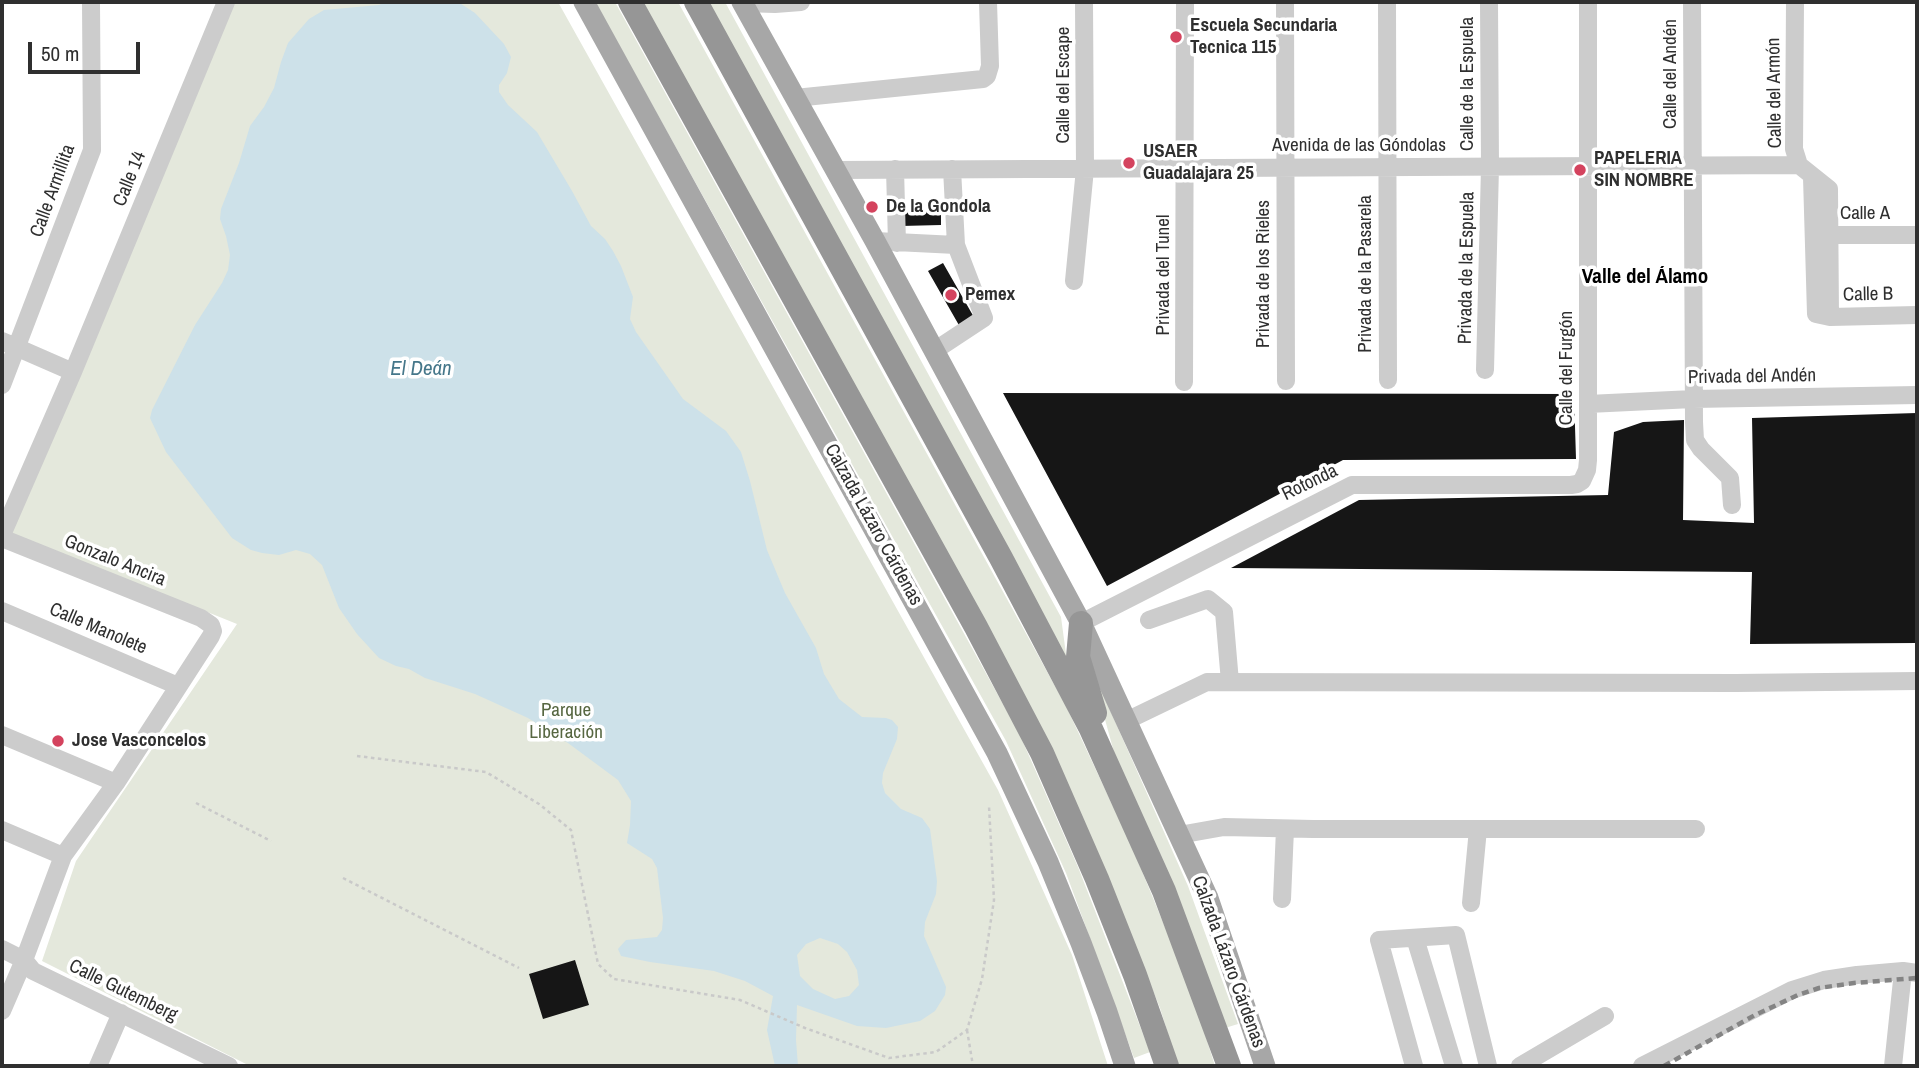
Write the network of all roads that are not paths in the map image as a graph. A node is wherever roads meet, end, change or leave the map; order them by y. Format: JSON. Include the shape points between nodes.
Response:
{"nodes":[{"id":1,"x":91,"y":2,"type":"edge"},
{"id":2,"x":226,"y":2,"type":"edge"},
{"id":3,"x":584,"y":2,"type":"edge"},
{"id":4,"x":630,"y":2,"type":"edge"},
{"id":5,"x":696,"y":2,"type":"edge"},
{"id":6,"x":743,"y":2,"type":"edge"},
{"id":7,"x":801,"y":2,"type":"edge"},
{"id":8,"x":988,"y":2,"type":"edge"},
{"id":9,"x":1084,"y":2,"type":"edge"},
{"id":10,"x":1185,"y":2,"type":"edge"},
{"id":11,"x":1285,"y":2,"type":"edge"},
{"id":12,"x":1387,"y":2,"type":"edge"},
{"id":13,"x":1489,"y":2,"type":"edge"},
{"id":14,"x":1588,"y":2,"type":"edge"},
{"id":15,"x":1692,"y":2,"type":"edge"},
{"id":16,"x":1795,"y":2,"type":"edge"},
{"id":17,"x":795,"y":98,"type":"junction"},
{"id":18,"x":1588,"y":166,"type":"junction"},
{"id":19,"x":1692,"y":166,"type":"junction"},
{"id":20,"x":1387,"y":167,"type":"junction"},
{"id":21,"x":1490,"y":167,"type":"junction"},
{"id":22,"x":1185,"y":168,"type":"junction"},
{"id":23,"x":1285,"y":168,"type":"junction"},
{"id":24,"x":895,"y":169,"type":"junction"},
{"id":25,"x":952,"y":169,"type":"junction"},
{"id":26,"x":1085,"y":169,"type":"junction"},
{"id":27,"x":835,"y":170,"type":"junction"},
{"id":28,"x":1805,"y":171,"type":"junction"},
{"id":29,"x":1822,"y":235,"type":"junction"},
{"id":30,"x":1917,"y":235,"type":"edge"},
{"id":31,"x":875,"y":241,"type":"junction"},
{"id":32,"x":897,"y":243,"type":"junction"},
{"id":33,"x":956,"y":245,"type":"junction"},
{"id":34,"x":1073,"y":281,"type":"dead end"},
{"id":35,"x":1917,"y":315,"type":"edge"},
{"id":36,"x":1825,"y":316,"type":"joint"},
{"id":37,"x":10,"y":344,"type":"edge"},
{"id":38,"x":934,"y":351,"type":"junction"},
{"id":39,"x":1486,"y":370,"type":"dead end"},
{"id":40,"x":73,"y":372,"type":"junction"},
{"id":41,"x":1388,"y":380,"type":"dead end"},
{"id":42,"x":1286,"y":381,"type":"dead end"},
{"id":43,"x":1184,"y":382,"type":"dead end"},
{"id":44,"x":2,"y":385,"type":"edge"},
{"id":45,"x":1917,"y":395,"type":"edge"},
{"id":46,"x":1693,"y":399,"type":"junction"},
{"id":47,"x":1588,"y":404,"type":"junction"},
{"id":48,"x":1582,"y":481,"type":"joint"},
{"id":49,"x":1732,"y":505,"type":"dead end"},
{"id":50,"x":2,"y":537,"type":"edge"},
{"id":51,"x":2,"y":611,"type":"edge"},
{"id":52,"x":1149,"y":620,"type":"dead end"},
{"id":53,"x":1081,"y":623,"type":"junction"},
{"id":54,"x":1917,"y":681,"type":"edge"},
{"id":55,"x":1230,"y":682,"type":"junction"},
{"id":56,"x":178,"y":686,"type":"junction"},
{"id":57,"x":1126,"y":721,"type":"junction"},
{"id":58,"x":2,"y":735,"type":"edge"},
{"id":59,"x":116,"y":783,"type":"junction"},
{"id":60,"x":1116,"y":785,"type":"junction"},
{"id":61,"x":1285,"y":829,"type":"junction"},
{"id":62,"x":1478,"y":829,"type":"junction"},
{"id":63,"x":1696,"y":829,"type":"dead end"},
{"id":64,"x":2,"y":830,"type":"edge"},
{"id":65,"x":1179,"y":835,"type":"junction"},
{"id":66,"x":63,"y":856,"type":"junction"},
{"id":67,"x":1282,"y":899,"type":"dead end"},
{"id":68,"x":1471,"y":903,"type":"dead end"},
{"id":69,"x":1415,"y":938,"type":"junction"},
{"id":70,"x":2,"y":949,"type":"edge"},
{"id":71,"x":24,"y":960,"type":"junction"},
{"id":72,"x":1910,"y":972,"type":"edge"},
{"id":73,"x":2,"y":1011,"type":"edge"},
{"id":74,"x":121,"y":1013,"type":"junction"},
{"id":75,"x":1605,"y":1016,"type":"dead end"},
{"id":76,"x":221,"y":1065,"type":"edge"},
{"id":77,"x":98,"y":1066,"type":"edge"},
{"id":78,"x":1125,"y":1066,"type":"edge"},
{"id":79,"x":1167,"y":1066,"type":"edge"},
{"id":80,"x":1228,"y":1066,"type":"edge"},
{"id":81,"x":1265,"y":1066,"type":"edge"},
{"id":82,"x":1414,"y":1066,"type":"edge"},
{"id":83,"x":1454,"y":1066,"type":"edge"},
{"id":84,"x":1488,"y":1066,"type":"edge"},
{"id":85,"x":1520,"y":1066,"type":"edge"},
{"id":86,"x":1642,"y":1066,"type":"edge"},
{"id":87,"x":1893,"y":1066,"type":"edge"}],
"edges":[{"from":1,"to":37,"type":"street","name":"Calle Armillita","via":[[92,150]]},
{"from":2,"to":40,"type":"street","name":"Calle 14"},
{"from":3,"to":78,"type":"main road","name":"Calzada Lázaro Cárdenas","via":[[997,753],[1048,862]]},
{"from":4,"to":79,"type":"highway","via":[[1042,753],[1107,903]]},
{"from":5,"to":60,"type":"highway","name":"Calzada Lázaro Cárdenas","via":[[1037,625]]},
{"from":6,"to":7,"type":"street"},
{"from":6,"to":17,"type":"main road","name":"Calzada Lázaro Cárdenas"},
{"from":8,"to":17,"type":"street","via":[[990,66],[983,79]]},
{"from":9,"to":26,"type":"street","name":"Calle del Escape"},
{"from":10,"to":22,"type":"street","name":"Privada del Tunel"},
{"from":11,"to":23,"type":"street","name":"Privada de los Rieles"},
{"from":12,"to":20,"type":"street","name":"Privada de la Pasarela"},
{"from":13,"to":21,"type":"street","name":"Calle de la Espuela"},
{"from":14,"to":18,"type":"street","name":"Calle del Furgón"},
{"from":15,"to":19,"type":"street","name":"Calle del Andén"},
{"from":16,"to":28,"type":"street","name":"Calle del Armón","via":[[1794,149]]},
{"from":17,"to":27,"type":"main road","name":"Calzada Lázaro Cárdenas"},
{"from":18,"to":19,"type":"street","name":"Avenida de las Góndolas"},
{"from":18,"to":21,"type":"street","name":"Avenida de las Góndolas"},
{"from":18,"to":47,"type":"street","name":"Calle del Furgón"},
{"from":19,"to":28,"type":"street","name":"Avenida de las Góndolas"},
{"from":19,"to":46,"type":"street","name":"Calle del Andén"},
{"from":20,"to":21,"type":"street","name":"Avenida de las Góndolas"},
{"from":20,"to":23,"type":"street","name":"Avenida de las Góndolas"},
{"from":20,"to":41,"type":"street","name":"Privada de la Pasarela"},
{"from":21,"to":39,"type":"street","name":"Privada de la Espuela"},
{"from":22,"to":23,"type":"street","name":"Avenida de las Góndolas"},
{"from":22,"to":26,"type":"street","name":"Avenida de las Góndolas"},
{"from":22,"to":43,"type":"street","name":"Privada del Tunel"},
{"from":23,"to":42,"type":"street","name":"Privada de los Rieles"},
{"from":24,"to":25,"type":"street","name":"Avenida de las Góndolas"},
{"from":24,"to":27,"type":"street","name":"Avenida de las Góndolas"},
{"from":24,"to":32,"type":"street"},
{"from":25,"to":26,"type":"street","name":"Avenida de las Góndolas"},
{"from":25,"to":33,"type":"street"},
{"from":26,"to":34,"type":"street","name":"Calle del Escape"},
{"from":27,"to":31,"type":"main road","name":"Calzada Lázaro Cárdenas"},
{"from":28,"to":29,"type":"street","name":"Calle del Armón","via":[[1829,189]]},
{"from":29,"to":30,"type":"street","name":"Calle A"},
{"from":29,"to":36,"type":"street","name":"Calle del Armón","via":[[1815,311]]},
{"from":31,"to":32,"type":"street"},
{"from":31,"to":38,"type":"main road","name":"Calzada Lázaro Cárdenas"},
{"from":32,"to":33,"type":"street"},
{"from":33,"to":38,"type":"street","via":[[984,318]]},
{"from":35,"to":36,"type":"street","name":"Calle B"},
{"from":37,"to":40,"type":"street"},
{"from":37,"to":44,"type":"street","name":"Calle Armillita"},
{"from":38,"to":53,"type":"main road","name":"Calzada Lázaro Cárdenas"},
{"from":40,"to":50,"type":"street","name":"Gonzalo Ancira"},
{"from":45,"to":46,"type":"street","name":"Privada del Andén"},
{"from":46,"to":47,"type":"street","name":"Privada del Andén"},
{"from":46,"to":49,"type":"street","name":"Calle del Andén","via":[[1695,440],[1730,478]]},
{"from":47,"to":48,"type":"street","name":"Calle del Furgón","via":[[1588,460]]},
{"from":48,"to":53,"type":"street","name":"Rotonda","via":[[1571,485],[1352,485]]},
{"from":50,"to":56,"type":"street","name":"Gonzalo Ancira","via":[[211,625],[211,636]]},
{"from":51,"to":56,"type":"street","name":"Calle Manolete"},
{"from":52,"to":55,"type":"street","via":[[1208,598],[1224,612]]},
{"from":53,"to":57,"type":"main road","name":"Calzada Lázaro Cárdenas"},
{"from":53,"to":60,"type":"highway","via":[[1078,657]]},
{"from":54,"to":55,"type":"street"},
{"from":55,"to":57,"type":"street","via":[[1208,682]]},
{"from":56,"to":59,"type":"street"},
{"from":57,"to":65,"type":"main road","name":"Calzada Lázaro Cárdenas"},
{"from":58,"to":59,"type":"street"},
{"from":59,"to":66,"type":"street"},
{"from":60,"to":80,"type":"highway","name":"Calzada Lázaro Cárdenas","via":[[1164,891]]},
{"from":61,"to":62,"type":"street"},
{"from":61,"to":65,"type":"street","via":[[1224,827]]},
{"from":61,"to":67,"type":"street"},
{"from":62,"to":63,"type":"street"},
{"from":62,"to":68,"type":"street"},
{"from":64,"to":66,"type":"street"},
{"from":65,"to":81,"type":"main road","name":"Calzada Lázaro Cárdenas","via":[[1208,898]]},
{"from":66,"to":71,"type":"street"},
{"from":69,"to":82,"type":"street","via":[[1379,940]]},
{"from":69,"to":83,"type":"street"},
{"from":69,"to":84,"type":"street","via":[[1456,935]]},
{"from":70,"to":71,"type":"street","name":"Calle Gutemberg"},
{"from":71,"to":73,"type":"street"},
{"from":71,"to":74,"type":"street","name":"Calle Gutemberg","via":[[33,971]]},
{"from":72,"to":86,"type":"street","via":[[1824,980],[1792,990]]},
{"from":72,"to":87,"type":"street"},
{"from":74,"to":76,"type":"street","name":"Calle Gutemberg"},
{"from":74,"to":77,"type":"street"},
{"from":75,"to":85,"type":"street"}]}
